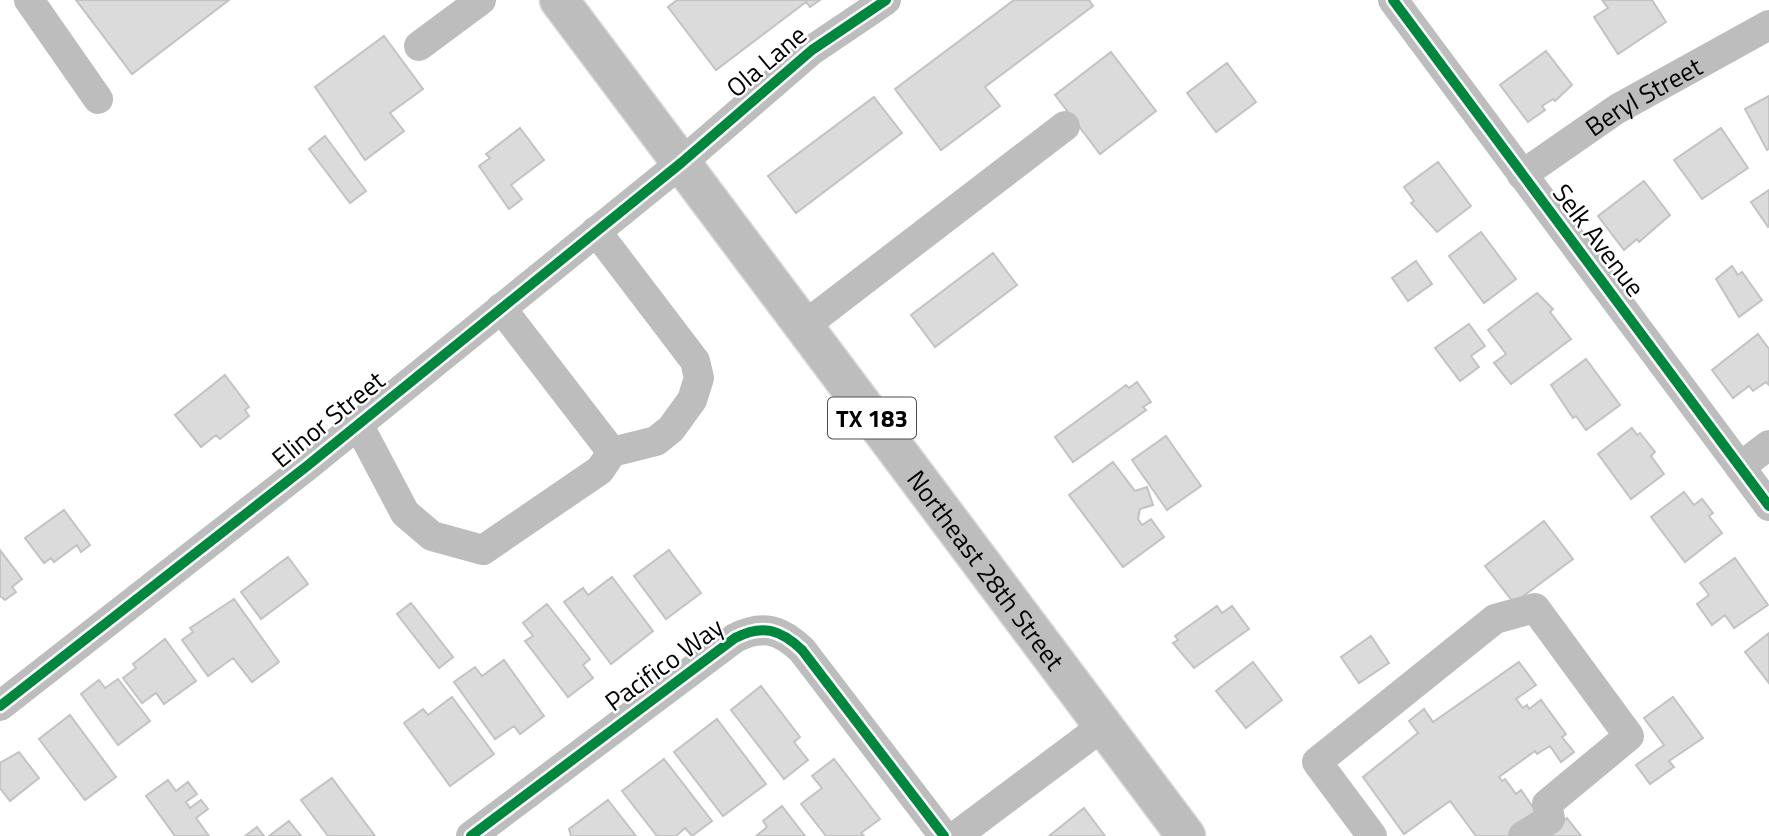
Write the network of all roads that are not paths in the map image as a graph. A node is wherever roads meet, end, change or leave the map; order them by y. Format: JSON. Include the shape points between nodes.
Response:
{"nodes":[{"id":1,"x":29,"y":0,"type":"edge"},
{"id":2,"x":481,"y":0,"type":"edge"},
{"id":3,"x":559,"y":0,"type":"edge"},
{"id":4,"x":886,"y":0,"type":"edge"},
{"id":5,"x":1393,"y":0,"type":"edge"},
{"id":6,"x":1769,"y":26,"type":"edge"},
{"id":7,"x":419,"y":46,"type":"dead end"},
{"id":8,"x":98,"y":99,"type":"dead end"},
{"id":9,"x":1065,"y":126,"type":"dead end"},
{"id":10,"x":681,"y":163,"type":"junction"},
{"id":11,"x":1522,"y":175,"type":"junction"},
{"id":12,"x":596,"y":231,"type":"junction"},
{"id":13,"x":501,"y":308,"type":"junction"},
{"id":14,"x":804,"y":326,"type":"junction"},
{"id":15,"x":358,"y":424,"type":"junction"},
{"id":16,"x":1769,"y":445,"type":"edge"},
{"id":17,"x":612,"y":452,"type":"junction"},
{"id":18,"x":1740,"y":467,"type":"junction"},
{"id":19,"x":1769,"y":506,"type":"edge"},
{"id":20,"x":0,"y":706,"type":"edge"},
{"id":21,"x":1103,"y":726,"type":"junction"},
{"id":22,"x":471,"y":836,"type":"edge"},
{"id":23,"x":944,"y":836,"type":"edge"},
{"id":24,"x":956,"y":836,"type":"edge"},
{"id":25,"x":1186,"y":836,"type":"edge"},
{"id":26,"x":1371,"y":836,"type":"edge"},
{"id":27,"x":1523,"y":836,"type":"edge"}],
"edges":[{"from":1,"to":8,"type":"street"},
{"from":2,"to":7,"type":"street"},
{"from":3,"to":10,"type":"main road","name":"Northeast 28th Street","number":"TX 183"},
{"from":4,"to":10,"type":"street","name":"Ola Lane","via":[[812,50]]},
{"from":5,"to":11,"type":"street","name":"Selk Avenue"},
{"from":6,"to":11,"type":"street","name":"Beryl Street","via":[[1618,109]]},
{"from":9,"to":14,"type":"street"},
{"from":10,"to":12,"type":"street","name":"Elinor Street"},
{"from":10,"to":14,"type":"main road","name":"Northeast 28th Street","number":"TX 183"},
{"from":11,"to":18,"type":"street","name":"Selk Avenue"},
{"from":12,"to":13,"type":"street","name":"Elinor Street"},
{"from":12,"to":17,"type":"street","via":[[695,361],[699,378],[692,400],[671,429],[656,441]]},
{"from":13,"to":15,"type":"street","name":"Elinor Street"},
{"from":13,"to":17,"type":"street"},
{"from":14,"to":21,"type":"main road","name":"Northeast 28th Street","number":"TX 183"},
{"from":15,"to":17,"type":"street","via":[[405,513],[432,536],[483,550],[600,470]]},
{"from":15,"to":20,"type":"street","name":"Elinor Street"},
{"from":16,"to":18,"type":"street"},
{"from":18,"to":19,"type":"street","name":"Selk Avenue"},
{"from":21,"to":24,"type":"street"},
{"from":21,"to":25,"type":"main road","name":"Northeast 28th Street","number":"TX 183"},
{"from":22,"to":23,"type":"street","name":"Pacifico Way","via":[[735,638],[761,629],[777,631],[802,650]]},
{"from":26,"to":27,"type":"street","via":[[1317,762],[1495,619],[1535,608],[1629,736],[1547,804],[1550,819]]}]}
